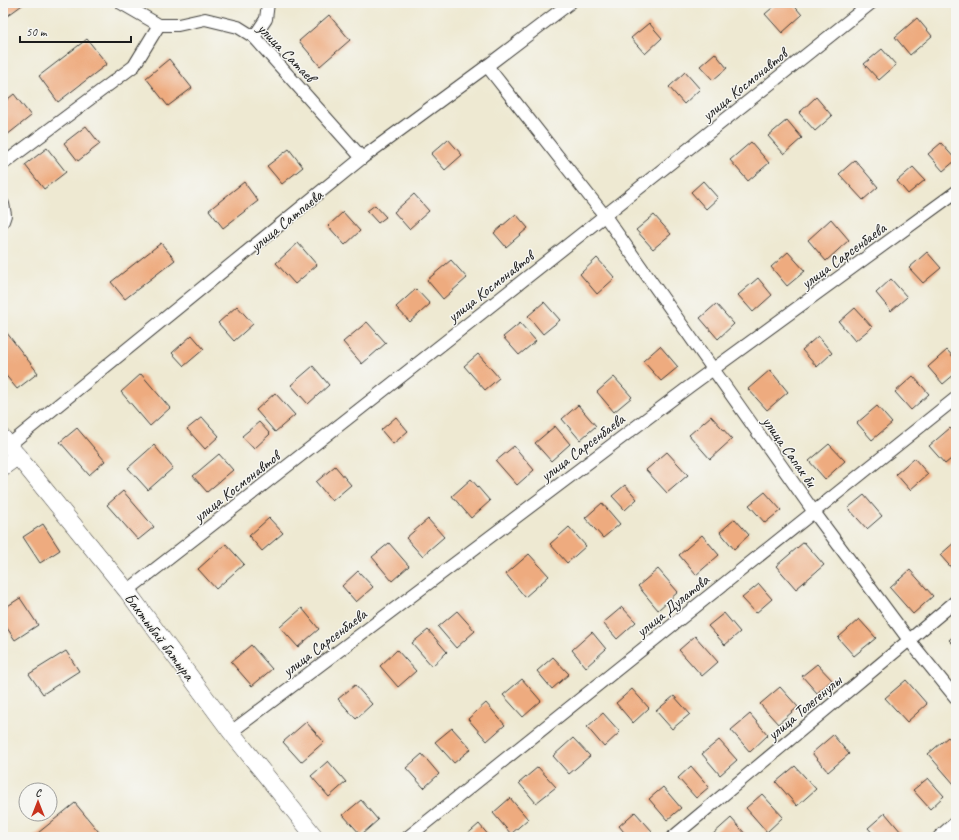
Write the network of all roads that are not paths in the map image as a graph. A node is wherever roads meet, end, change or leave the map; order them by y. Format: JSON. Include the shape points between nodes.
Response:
{"nodes":[{"id":1,"x":122,"y":3,"type":"edge"},
{"id":2,"x":268,"y":3,"type":"edge"},
{"id":3,"x":570,"y":3,"type":"edge"},
{"id":4,"x":871,"y":3,"type":"edge"},
{"id":5,"x":159,"y":25,"type":"junction"},
{"id":6,"x":254,"y":36,"type":"junction"},
{"id":7,"x":487,"y":66,"type":"junction"},
{"id":8,"x":362,"y":158,"type":"junction"},
{"id":9,"x":3,"y":164,"type":"edge"},
{"id":10,"x":956,"y":192,"type":"edge"},
{"id":11,"x":3,"y":204,"type":"edge"},
{"id":12,"x":605,"y":216,"type":"junction"},
{"id":13,"x":3,"y":221,"type":"edge"},
{"id":14,"x":712,"y":369,"type":"junction"},
{"id":15,"x":956,"y":398,"type":"edge"},
{"id":16,"x":10,"y":446,"type":"edge"},
{"id":17,"x":3,"y":467,"type":"edge"},
{"id":18,"x":814,"y":512,"type":"junction"},
{"id":19,"x":127,"y":591,"type":"junction"},
{"id":20,"x":956,"y":601,"type":"edge"},
{"id":21,"x":909,"y":640,"type":"junction"},
{"id":22,"x":956,"y":698,"type":"edge"},
{"id":23,"x":231,"y":732,"type":"junction"},
{"id":24,"x":956,"y":822,"type":"edge"},
{"id":25,"x":315,"y":837,"type":"edge"},
{"id":26,"x":408,"y":837,"type":"edge"},
{"id":27,"x":673,"y":837,"type":"edge"},
{"id":28,"x":939,"y":837,"type":"edge"}],
"edges":[{"from":1,"to":5,"type":"street"},
{"from":2,"to":6,"type":"street","via":[[266,19]]},
{"from":3,"to":7,"type":"street","name":"улица Сатпаева"},
{"from":4,"to":12,"type":"street","name":"улица Космонавтов"},
{"from":5,"to":6,"type":"street","name":"улица Сатаев","via":[[178,25],[205,19],[238,27]]},
{"from":5,"to":9,"type":"street","via":[[134,66]]},
{"from":6,"to":8,"type":"street","name":"улица Сатаев"},
{"from":7,"to":8,"type":"street","name":"улица Сатпаева"},
{"from":7,"to":12,"type":"street","name":"улица Сапак би"},
{"from":8,"to":16,"type":"street","name":"улица Сатпаева"},
{"from":10,"to":14,"type":"street","name":"улица Сарсенбаева"},
{"from":11,"to":13,"type":"street"},
{"from":12,"to":14,"type":"street","name":"улица Сапак би"},
{"from":12,"to":19,"type":"street","name":"улица Космонавтов"},
{"from":14,"to":18,"type":"street","name":"улица Сапак би"},
{"from":14,"to":23,"type":"street","name":"улица Сарсенбаева"},
{"from":15,"to":18,"type":"street","name":"улица Дулатова"},
{"from":16,"to":17,"type":"street","name":"улица Сатпаева"},
{"from":16,"to":19,"type":"street","name":"Бактыбай батыра"},
{"from":18,"to":21,"type":"street","name":"улица Сапак би"},
{"from":18,"to":26,"type":"street","name":"улица Дулатова"},
{"from":19,"to":23,"type":"street","name":"Бактыбай батыра"},
{"from":20,"to":21,"type":"street","name":"улица Толегенулы"},
{"from":21,"to":22,"type":"street","name":"улица Сапак би"},
{"from":21,"to":27,"type":"street","name":"улица Толегенулы"},
{"from":23,"to":25,"type":"street","name":"Бактыбай батыра"},
{"from":24,"to":28,"type":"street"}]}
